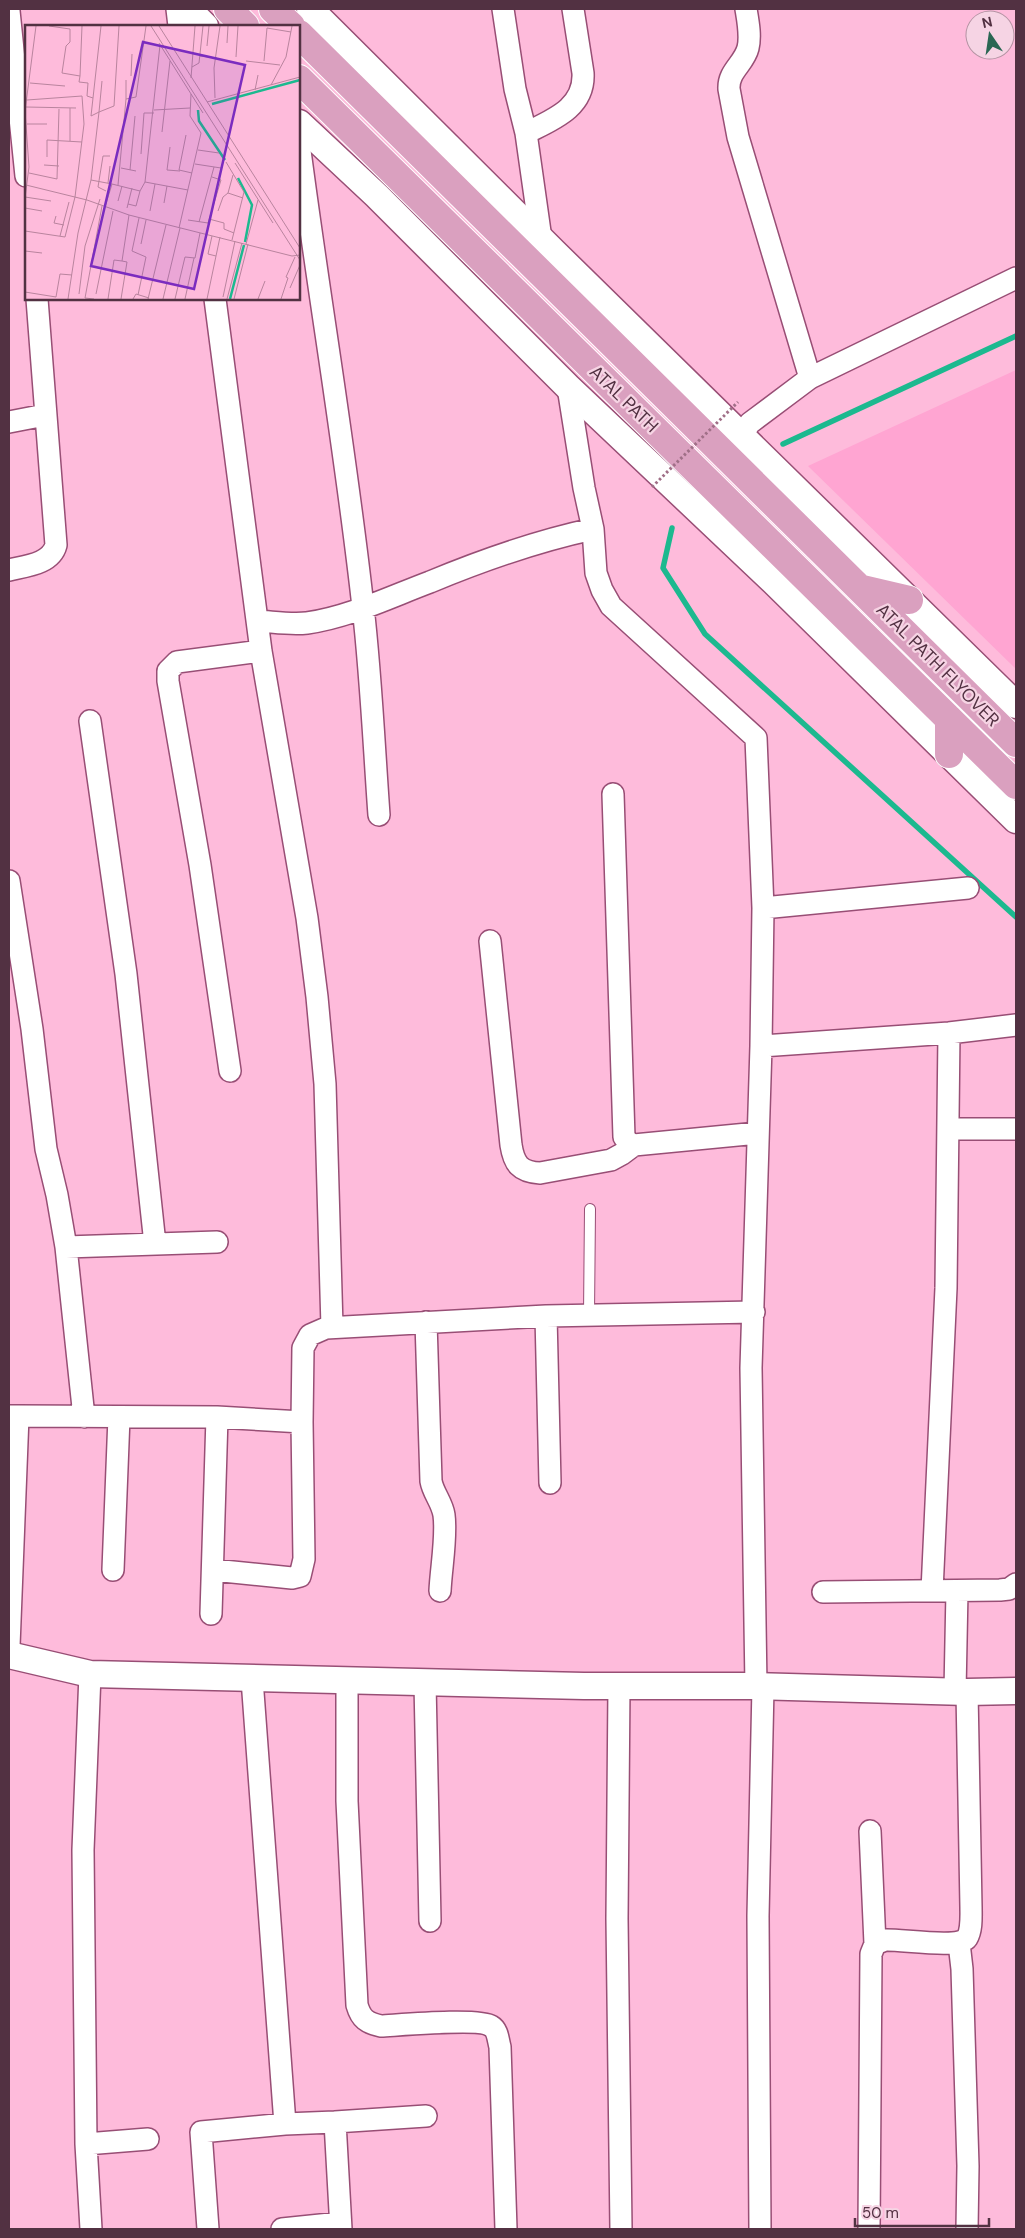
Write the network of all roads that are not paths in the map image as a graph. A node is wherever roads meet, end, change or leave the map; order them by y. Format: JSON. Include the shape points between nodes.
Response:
{"nodes":[{"id":1,"x":177,"y":9,"type":"edge"},
{"id":2,"x":188,"y":9,"type":"edge"},
{"id":3,"x":228,"y":9,"type":"edge"},
{"id":4,"x":273,"y":9,"type":"edge"},
{"id":5,"x":310,"y":9,"type":"edge"},
{"id":6,"x":503,"y":9,"type":"edge"},
{"id":7,"x":746,"y":9,"type":"edge"},
{"id":8,"x":577,"y":10,"type":"edge"},
{"id":9,"x":9,"y":11,"type":"edge"},
{"id":10,"x":180,"y":25,"type":"edge"},
{"id":11,"x":204,"y":25,"type":"edge"},
{"id":12,"x":244,"y":25,"type":"edge"},
{"id":13,"x":290,"y":25,"type":"edge"},
{"id":14,"x":300,"y":35,"type":"edge"},
{"id":15,"x":300,"y":80,"type":"edge"},
{"id":16,"x":300,"y":124,"type":"edge"},
{"id":17,"x":526,"y":133,"type":"junction"},
{"id":18,"x":300,"y":153,"type":"edge"},
{"id":19,"x":20,"y":164,"type":"edge"},
{"id":20,"x":541,"y":239,"type":"junction"},
{"id":21,"x":1016,"y":278,"type":"edge"},
{"id":22,"x":37,"y":300,"type":"edge"},
{"id":23,"x":215,"y":300,"type":"edge"},
{"id":24,"x":810,"y":378,"type":"junction"},
{"id":25,"x":568,"y":387,"type":"junction"},
{"id":26,"x":45,"y":415,"type":"junction"},
{"id":27,"x":9,"y":422,"type":"edge"},
{"id":28,"x":742,"y":434,"type":"junction"},
{"id":29,"x":593,"y":529,"type":"junction"},
{"id":30,"x":9,"y":570,"type":"edge"},
{"id":31,"x":860,"y":588,"type":"junction"},
{"id":32,"x":909,"y":600,"type":"junction"},
{"id":33,"x":363,"y":608,"type":"junction"},
{"id":34,"x":260,"y":637,"type":"junction"},
{"id":35,"x":1016,"y":705,"type":"edge"},
{"id":36,"x":949,"y":719,"type":"junction"},
{"id":37,"x":90,"y":721,"type":"dead end"},
{"id":38,"x":1016,"y":743,"type":"edge"},
{"id":39,"x":949,"y":754,"type":"junction"},
{"id":40,"x":1016,"y":785,"type":"edge"},
{"id":41,"x":613,"y":794,"type":"dead end"},
{"id":42,"x":379,"y":814,"type":"dead end"},
{"id":43,"x":1016,"y":820,"type":"edge"},
{"id":44,"x":9,"y":881,"type":"edge"},
{"id":45,"x":968,"y":888,"type":"dead end"},
{"id":46,"x":763,"y":908,"type":"junction"},
{"id":47,"x":490,"y":941,"type":"dead end"},
{"id":48,"x":1016,"y":1025,"type":"edge"},
{"id":49,"x":949,"y":1033,"type":"junction"},
{"id":50,"x":761,"y":1046,"type":"junction"},
{"id":51,"x":230,"y":1071,"type":"dead end"},
{"id":52,"x":949,"y":1129,"type":"junction"},
{"id":53,"x":1016,"y":1129,"type":"edge"},
{"id":54,"x":758,"y":1134,"type":"junction"},
{"id":55,"x":634,"y":1145,"type":"junction"},
{"id":56,"x":590,"y":1209,"type":"dead end"},
{"id":57,"x":217,"y":1242,"type":"dead end"},
{"id":58,"x":155,"y":1244,"type":"junction"},
{"id":59,"x":66,"y":1247,"type":"junction"},
{"id":60,"x":754,"y":1312,"type":"junction"},
{"id":61,"x":590,"y":1315,"type":"junction"},
{"id":62,"x":546,"y":1316,"type":"junction"},
{"id":63,"x":426,"y":1322,"type":"junction"},
{"id":64,"x":332,"y":1327,"type":"junction"},
{"id":65,"x":13,"y":1416,"type":"edge"},
{"id":66,"x":119,"y":1416,"type":"junction"},
{"id":67,"x":84,"y":1417,"type":"junction"},
{"id":68,"x":217,"y":1417,"type":"junction"},
{"id":69,"x":302,"y":1422,"type":"junction"},
{"id":70,"x":550,"y":1483,"type":"dead end"},
{"id":71,"x":114,"y":1570,"type":"dead end"},
{"id":72,"x":212,"y":1570,"type":"junction"},
{"id":73,"x":1016,"y":1584,"type":"edge"},
{"id":74,"x":956,"y":1590,"type":"junction"},
{"id":75,"x":440,"y":1591,"type":"dead end"},
{"id":76,"x":932,"y":1591,"type":"junction"},
{"id":77,"x":823,"y":1592,"type":"dead end"},
{"id":78,"x":10,"y":1604,"type":"edge"},
{"id":79,"x":211,"y":1614,"type":"dead end"},
{"id":80,"x":9,"y":1646,"type":"edge"},
{"id":81,"x":9,"y":1655,"type":"edge"},
{"id":82,"x":90,"y":1674,"type":"junction"},
{"id":83,"x":252,"y":1679,"type":"junction"},
{"id":84,"x":347,"y":1681,"type":"junction"},
{"id":85,"x":425,"y":1683,"type":"junction"},
{"id":86,"x":618,"y":1686,"type":"junction"},
{"id":87,"x":759,"y":1686,"type":"junction"},
{"id":88,"x":961,"y":1691,"type":"junction"},
{"id":89,"x":1016,"y":1691,"type":"edge"},
{"id":90,"x":870,"y":1831,"type":"dead end"},
{"id":91,"x":430,"y":1921,"type":"dead end"},
{"id":92,"x":959,"y":1943,"type":"junction"},
{"id":93,"x":875,"y":1944,"type":"junction"},
{"id":94,"x":426,"y":2116,"type":"dead end"},
{"id":95,"x":335,"y":2122,"type":"junction"},
{"id":96,"x":285,"y":2124,"type":"junction"},
{"id":97,"x":148,"y":2139,"type":"dead end"},
{"id":98,"x":86,"y":2144,"type":"junction"},
{"id":99,"x":340,"y":2226,"type":"edge"},
{"id":100,"x":91,"y":2229,"type":"edge"},
{"id":101,"x":208,"y":2229,"type":"edge"},
{"id":102,"x":282,"y":2229,"type":"edge"},
{"id":103,"x":506,"y":2229,"type":"edge"},
{"id":104,"x":621,"y":2229,"type":"edge"},
{"id":105,"x":760,"y":2229,"type":"edge"},
{"id":106,"x":869,"y":2229,"type":"edge"},
{"id":107,"x":966,"y":2229,"type":"edge"}],
"edges":[{"from":1,"to":10,"type":"street"},
{"from":2,"to":11,"type":"street"},
{"from":3,"to":12,"type":"main road"},
{"from":4,"to":13,"type":"main road"},
{"from":5,"to":20,"type":"street"},
{"from":6,"to":17,"type":"street","via":[[515,89]]},
{"from":7,"to":24,"type":"street","via":[[748,50],[731,74],[729,90],[738,136]]},
{"from":8,"to":17,"type":"street","via":[[584,83],[580,95],[567,112]]},
{"from":9,"to":19,"type":"street"},
{"from":14,"to":31,"type":"main road","name":"ATAL PATH FLYOVER"},
{"from":15,"to":36,"type":"main road","name":"ATAL PATH"},
{"from":16,"to":25,"type":"street","via":[[377,196]]},
{"from":17,"to":20,"type":"street"},
{"from":18,"to":33,"type":"street"},
{"from":20,"to":28,"type":"street"},
{"from":21,"to":24,"type":"street"},
{"from":22,"to":26,"type":"street"},
{"from":23,"to":34,"type":"street"},
{"from":24,"to":28,"type":"street","via":[[750,423]]},
{"from":25,"to":29,"type":"street"},
{"from":25,"to":39,"type":"street"},
{"from":26,"to":27,"type":"street"},
{"from":26,"to":30,"type":"street","via":[[56,545],[54,553],[47,559]]},
{"from":28,"to":32,"type":"street"},
{"from":29,"to":33,"type":"street","via":[[538,542],[488,559]]},
{"from":29,"to":46,"type":"street","via":[[596,573],[610,606],[756,738]]},
{"from":31,"to":32,"type":"main road"},
{"from":31,"to":38,"type":"main road","name":"ATAL PATH FLYOVER"},
{"from":32,"to":35,"type":"street"},
{"from":33,"to":34,"type":"street"},
{"from":33,"to":42,"type":"street"},
{"from":34,"to":51,"type":"street","via":[[178,662],[168,671]]},
{"from":34,"to":64,"type":"street","via":[[318,997],[326,1084]]},
{"from":36,"to":39,"type":"main road"},
{"from":36,"to":40,"type":"main road","name":"ATAL PATH FLYOVER"},
{"from":37,"to":58,"type":"street","via":[[126,974]]},
{"from":39,"to":43,"type":"street"},
{"from":41,"to":55,"type":"street","via":[[624,1131],[626,1141]]},
{"from":44,"to":59,"type":"street","via":[[32,1028],[46,1149]]},
{"from":45,"to":46,"type":"street"},
{"from":46,"to":50,"type":"street"},
{"from":47,"to":55,"type":"street","via":[[511,1145],[520,1169],[540,1173],[611,1160]]},
{"from":48,"to":49,"type":"street"},
{"from":49,"to":50,"type":"street"},
{"from":49,"to":52,"type":"street"},
{"from":50,"to":54,"type":"street"},
{"from":52,"to":53,"type":"street"},
{"from":52,"to":76,"type":"street","via":[[946,1288]]},
{"from":54,"to":55,"type":"street"},
{"from":54,"to":60,"type":"street"},
{"from":56,"to":61,"type":"lane"},
{"from":57,"to":58,"type":"street"},
{"from":58,"to":59,"type":"street"},
{"from":59,"to":67,"type":"street"},
{"from":60,"to":61,"type":"street"},
{"from":60,"to":87,"type":"street","via":[[751,1368]]},
{"from":61,"to":62,"type":"street"},
{"from":62,"to":63,"type":"street"},
{"from":62,"to":70,"type":"street"},
{"from":63,"to":64,"type":"street"},
{"from":63,"to":75,"type":"street","via":[[431,1481],[442,1508],[444,1523]]},
{"from":64,"to":69,"type":"street","via":[[316,1331],[303,1348]]},
{"from":65,"to":67,"type":"street"},
{"from":65,"to":78,"type":"street"},
{"from":66,"to":67,"type":"street"},
{"from":66,"to":68,"type":"street"},
{"from":66,"to":71,"type":"street"},
{"from":68,"to":69,"type":"street"},
{"from":68,"to":72,"type":"street"},
{"from":69,"to":72,"type":"street","via":[[304,1559],[300,1576],[292,1578]]},
{"from":72,"to":79,"type":"street"},
{"from":73,"to":74,"type":"street","via":[[1000,1590]]},
{"from":74,"to":76,"type":"street"},
{"from":74,"to":88,"type":"street"},
{"from":76,"to":77,"type":"street"},
{"from":78,"to":80,"type":"street"},
{"from":81,"to":82,"type":"street"},
{"from":82,"to":83,"type":"street"},
{"from":82,"to":98,"type":"street","via":[[83,1850]]},
{"from":83,"to":84,"type":"street"},
{"from":83,"to":96,"type":"street"},
{"from":84,"to":85,"type":"street"},
{"from":84,"to":103,"type":"street","via":[[347,1801],[357,2005],[362,2018],[369,2024],[472,2022],[490,2025],[495,2030],[500,2047]]},
{"from":85,"to":86,"type":"street"},
{"from":85,"to":91,"type":"street"},
{"from":86,"to":87,"type":"street"},
{"from":86,"to":104,"type":"street"},
{"from":87,"to":88,"type":"street"},
{"from":87,"to":105,"type":"street"},
{"from":88,"to":89,"type":"street"},
{"from":88,"to":92,"type":"street","via":[[971,1907],[970,1931],[964,1942]]},
{"from":90,"to":93,"type":"street"},
{"from":92,"to":93,"type":"street","via":[[894,1939]]},
{"from":92,"to":107,"type":"street","via":[[968,2166]]},
{"from":93,"to":106,"type":"street","via":[[871,1954]]},
{"from":94,"to":95,"type":"street"},
{"from":95,"to":96,"type":"street"},
{"from":95,"to":99,"type":"street"},
{"from":96,"to":101,"type":"street","via":[[201,2132]]},
{"from":97,"to":98,"type":"street"},
{"from":98,"to":100,"type":"street"},
{"from":99,"to":102,"type":"street"}]}
